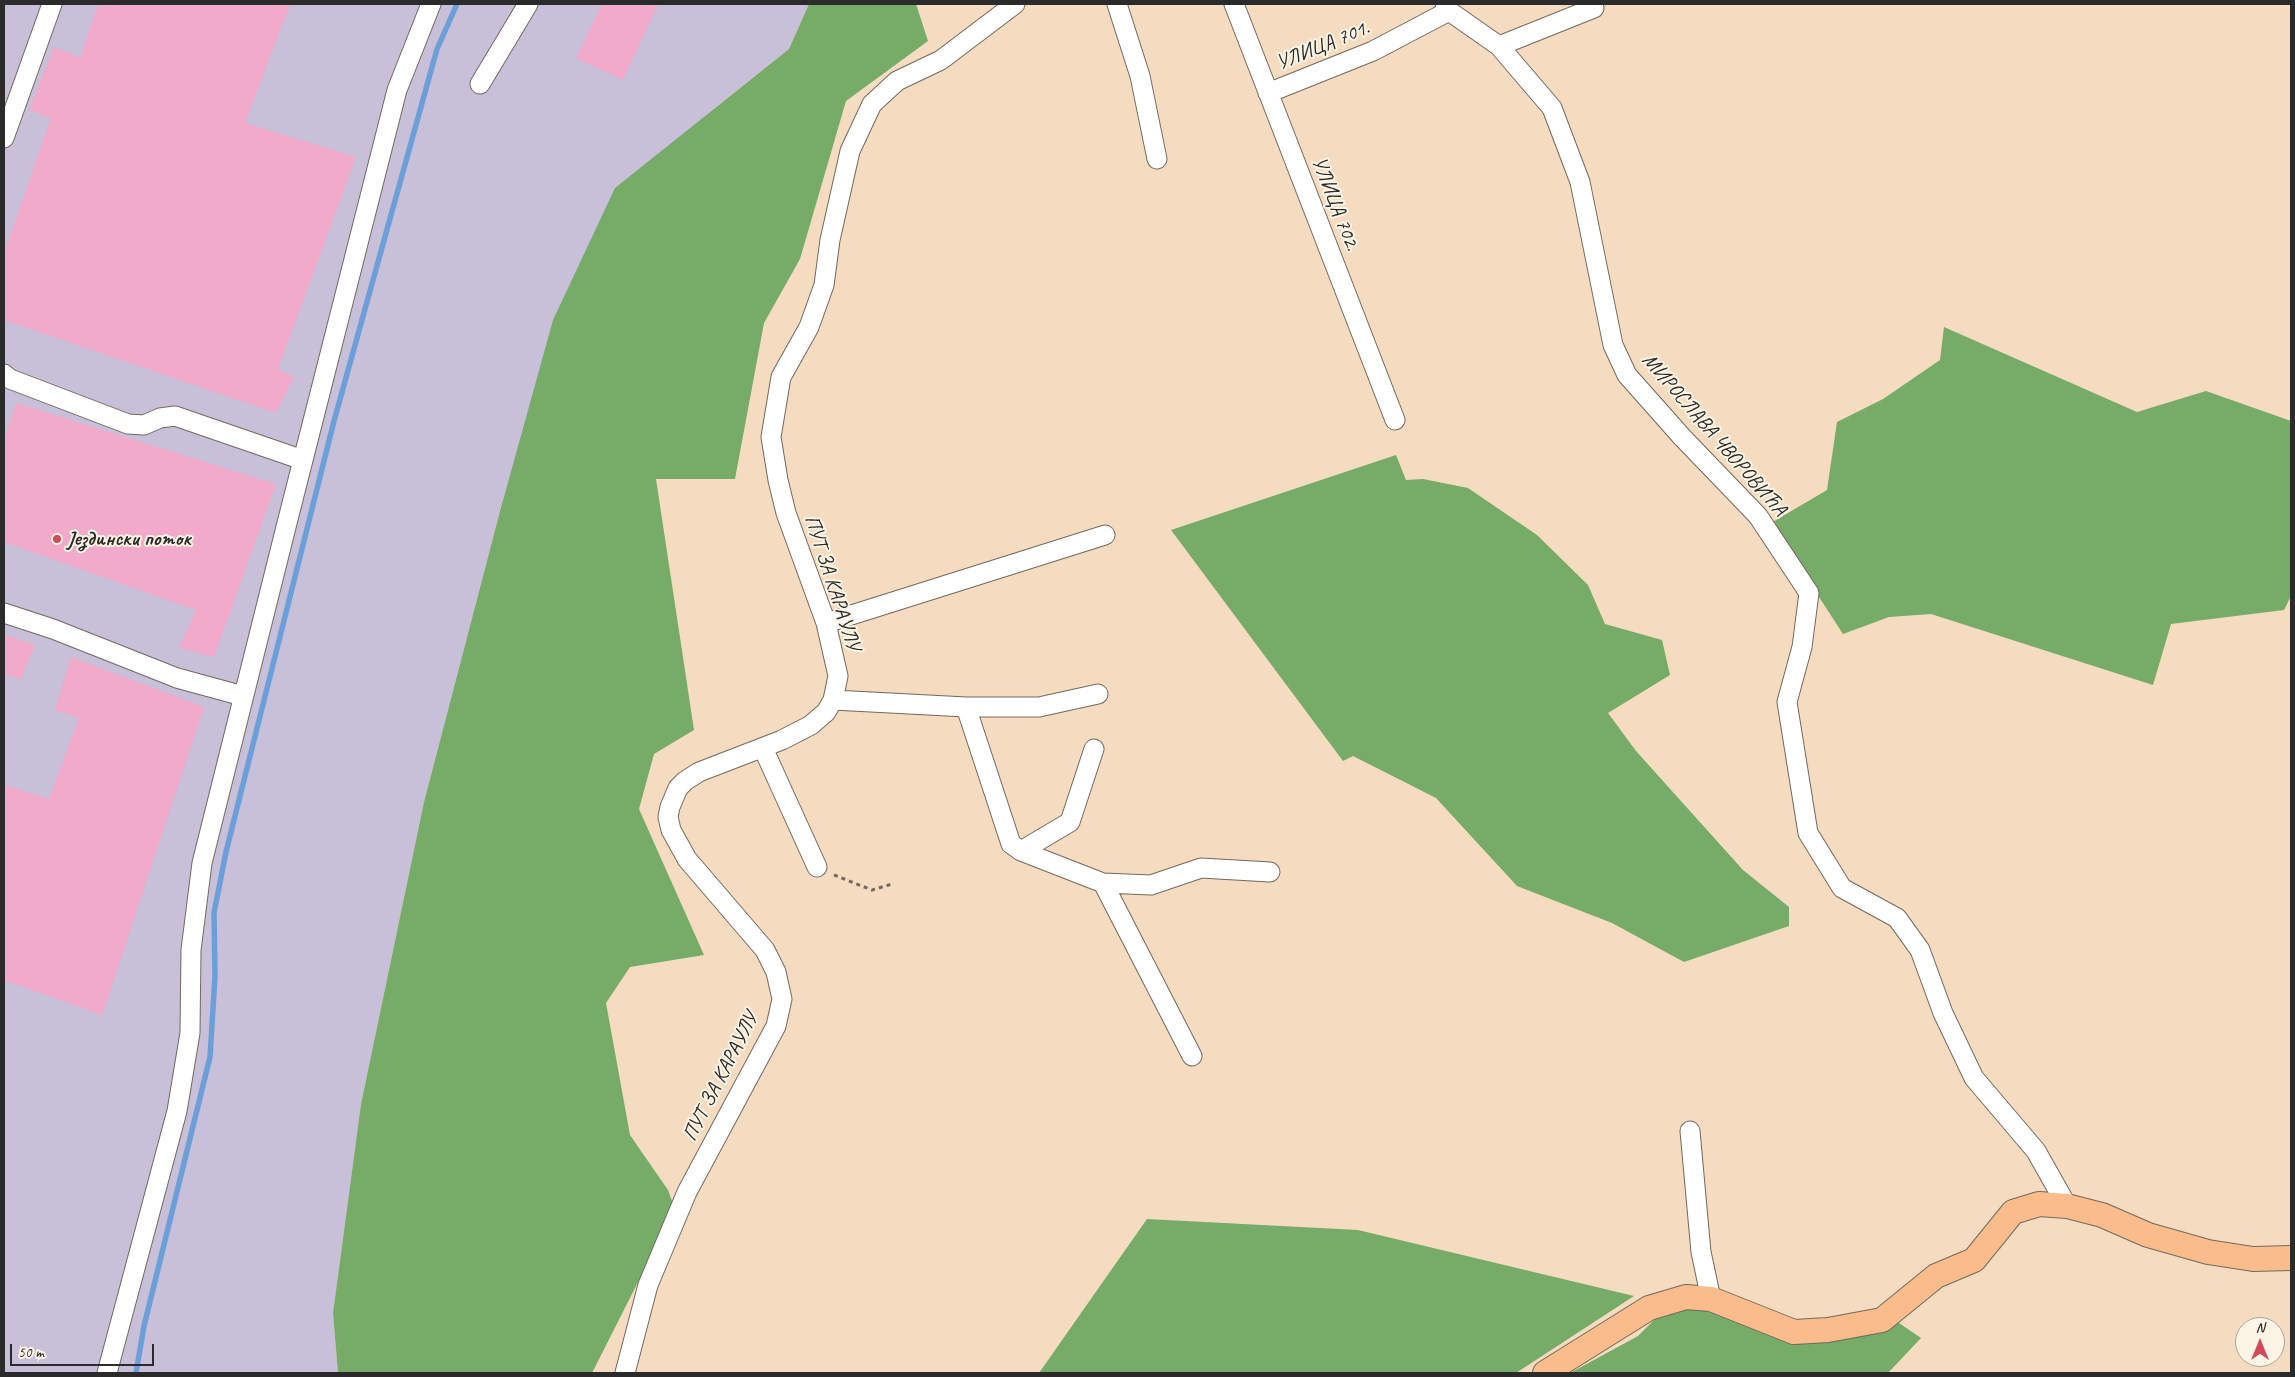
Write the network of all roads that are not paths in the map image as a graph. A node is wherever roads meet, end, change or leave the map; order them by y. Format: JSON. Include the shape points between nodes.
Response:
{"nodes":[{"id":1,"x":52,"y":4,"type":"edge"},
{"id":2,"x":431,"y":4,"type":"edge"},
{"id":3,"x":528,"y":4,"type":"edge"},
{"id":4,"x":1015,"y":4,"type":"edge"},
{"id":5,"x":1117,"y":4,"type":"edge"},
{"id":6,"x":1234,"y":4,"type":"edge"},
{"id":7,"x":1447,"y":8,"type":"edge"},
{"id":8,"x":1594,"y":8,"type":"dead end"},
{"id":9,"x":1499,"y":46,"type":"junction"},
{"id":10,"x":480,"y":84,"type":"dead end"},
{"id":11,"x":1268,"y":93,"type":"junction"},
{"id":12,"x":4,"y":138,"type":"edge"},
{"id":13,"x":1158,"y":159,"type":"dead end"},
{"id":14,"x":4,"y":374,"type":"edge"},
{"id":15,"x":1395,"y":420,"type":"dead end"},
{"id":16,"x":303,"y":460,"type":"junction"},
{"id":17,"x":1105,"y":534,"type":"dead end"},
{"id":18,"x":4,"y":613,"type":"edge"},
{"id":19,"x":826,"y":623,"type":"junction"},
{"id":20,"x":1098,"y":694,"type":"dead end"},
{"id":21,"x":243,"y":696,"type":"junction"},
{"id":22,"x":833,"y":700,"type":"junction"},
{"id":23,"x":966,"y":707,"type":"junction"},
{"id":24,"x":763,"y":748,"type":"junction"},
{"id":25,"x":1094,"y":749,"type":"dead end"},
{"id":26,"x":1021,"y":851,"type":"junction"},
{"id":27,"x":817,"y":867,"type":"road end"},
{"id":28,"x":1270,"y":872,"type":"dead end"},
{"id":29,"x":1103,"y":883,"type":"junction"},
{"id":30,"x":1192,"y":1056,"type":"dead end"},
{"id":31,"x":1690,"y":1132,"type":"dead end"},
{"id":32,"x":2067,"y":1206,"type":"junction"},
{"id":33,"x":2291,"y":1258,"type":"edge"},
{"id":34,"x":1711,"y":1299,"type":"junction"},
{"id":35,"x":107,"y":1373,"type":"edge"},
{"id":36,"x":625,"y":1373,"type":"edge"},
{"id":37,"x":1545,"y":1373,"type":"edge"}],
"edges":[{"from":1,"to":12,"type":"street"},
{"from":2,"to":16,"type":"street","via":[[397,90]]},
{"from":3,"to":10,"type":"street"},
{"from":4,"to":19,"type":"street","name":"ПУТ ЗА КАРАУЛУ","via":[[941,60],[898,81],[872,104],[848,159],[830,240],[824,285],[809,327],[781,377],[771,437],[778,480],[786,513]]},
{"from":5,"to":13,"type":"street","via":[[1140,76]]},
{"from":6,"to":11,"type":"street","name":"УЛИЦА 702."},
{"from":7,"to":9,"type":"street","name":"МИРОСЛАВА ЧВОРОВИЋА"},
{"from":7,"to":11,"type":"street","name":"УЛИЦА 701.","via":[[1373,51]]},
{"from":8,"to":9,"type":"street"},
{"from":9,"to":32,"type":"street","name":"МИРОСЛАВА ЧВОРОВИЋА","via":[[1552,108],[1580,182],[1613,345],[1628,375],[1758,516],[1809,593],[1802,647],[1786,702],[1808,833],[1842,888],[1897,918],[1920,950],[1943,1013],[1974,1078],[2036,1151]]},
{"from":11,"to":15,"type":"street","name":"УЛИЦА 702."},
{"from":14,"to":16,"type":"street","via":[[128,424],[144,425],[175,416]]},
{"from":16,"to":21,"type":"street"},
{"from":17,"to":19,"type":"street"},
{"from":18,"to":21,"type":"street","via":[[177,678]]},
{"from":19,"to":22,"type":"street","name":"ПУТ ЗА КАРАУЛУ","via":[[838,676]]},
{"from":20,"to":23,"type":"street","via":[[1039,707]]},
{"from":21,"to":35,"type":"street","via":[[202,863],[191,950],[190,1033],[177,1111]]},
{"from":22,"to":23,"type":"street"},
{"from":22,"to":24,"type":"street","name":"ПУТ ЗА КАРАУЛУ","via":[[826,712],[811,725]]},
{"from":23,"to":26,"type":"street","via":[[1011,844]]},
{"from":24,"to":27,"type":"street"},
{"from":24,"to":36,"type":"street","name":"ПУТ ЗА КАРАУЛУ","via":[[699,772],[685,781],[678,788],[668,816],[671,830],[688,859],[765,950],[776,972],[782,999],[776,1026],[688,1192],[652,1276]]},
{"from":25,"to":26,"type":"street","via":[[1070,822]]},
{"from":26,"to":29,"type":"street"},
{"from":28,"to":29,"type":"street","via":[[1201,868],[1150,885]]},
{"from":29,"to":30,"type":"street"},
{"from":31,"to":34,"type":"street","via":[[1701,1252]]},
{"from":32,"to":33,"type":"main road","via":[[2208,1252],[2253,1259]]},
{"from":32,"to":34,"type":"main road","via":[[2039,1204],[2012,1212],[1974,1260],[1936,1276],[1882,1320],[1828,1330],[1794,1332]]},
{"from":34,"to":37,"type":"main road","via":[[1686,1297],[1650,1308]]}]}
